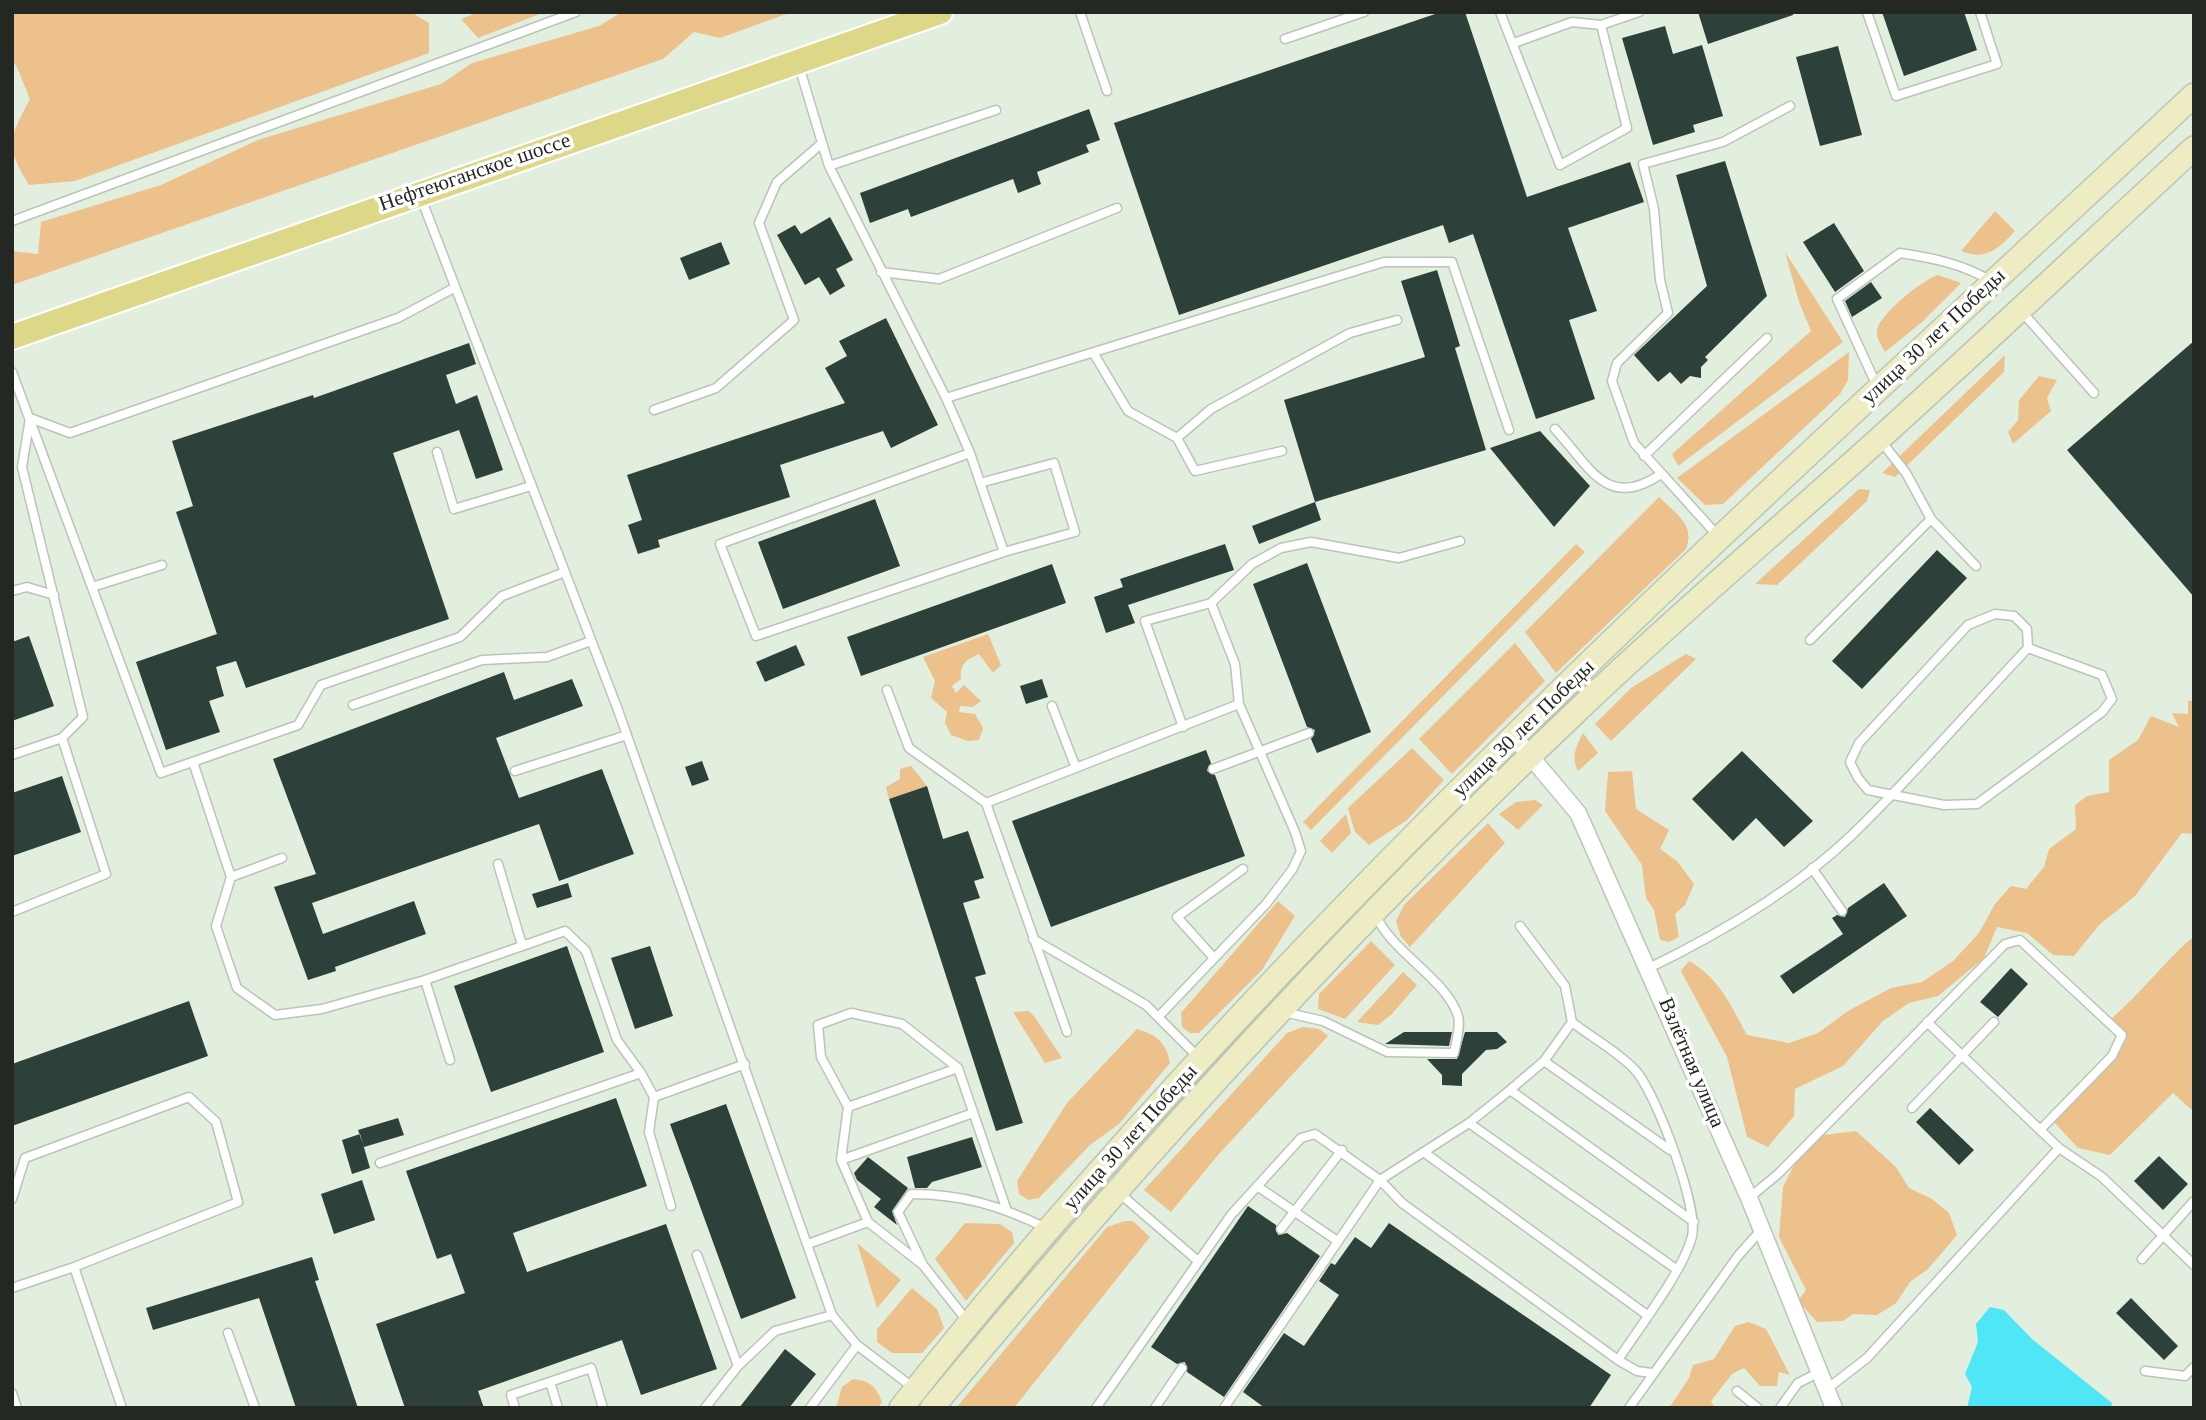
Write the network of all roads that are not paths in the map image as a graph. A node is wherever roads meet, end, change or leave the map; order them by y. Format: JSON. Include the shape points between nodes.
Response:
{"nodes":[{"id":1,"x":576,"y":12,"type":"edge"},
{"id":2,"x":940,"y":12,"type":"edge"},
{"id":3,"x":1080,"y":12,"type":"edge"},
{"id":4,"x":1364,"y":12,"type":"edge"},
{"id":5,"x":1500,"y":12,"type":"edge"},
{"id":6,"x":1639,"y":12,"type":"edge"},
{"id":7,"x":1867,"y":12,"type":"edge"},
{"id":8,"x":1980,"y":12,"type":"edge"},
{"id":9,"x":1601,"y":25,"type":"junction"},
{"id":10,"x":1286,"y":39,"type":"dead end"},
{"id":11,"x":1514,"y":43,"type":"junction"},
{"id":12,"x":798,"y":62,"type":"junction"},
{"id":13,"x":1107,"y":91,"type":"dead end"},
{"id":14,"x":2194,"y":95,"type":"edge"},
{"id":15,"x":1790,"y":106,"type":"dead end"},
{"id":16,"x":996,"y":110,"type":"dead end"},
{"id":17,"x":821,"y":144,"type":"junction"},
{"id":18,"x":2194,"y":148,"type":"edge"},
{"id":19,"x":829,"y":166,"type":"junction"},
{"id":20,"x":419,"y":192,"type":"junction"},
{"id":21,"x":1117,"y":208,"type":"dead end"},
{"id":22,"x":12,"y":221,"type":"edge"},
{"id":23,"x":881,"y":272,"type":"junction"},
{"id":24,"x":1994,"y":282,"type":"junction"},
{"id":25,"x":454,"y":288,"type":"junction"},
{"id":26,"x":2020,"y":309,"type":"junction"},
{"id":27,"x":1397,"y":320,"type":"dead end"},
{"id":28,"x":12,"y":337,"type":"edge"},
{"id":29,"x":1767,"y":338,"type":"dead end"},
{"id":30,"x":1094,"y":354,"type":"junction"},
{"id":31,"x":12,"y":372,"type":"edge"},
{"id":32,"x":1878,"y":388,"type":"junction"},
{"id":33,"x":2094,"y":393,"type":"dead end"},
{"id":34,"x":946,"y":398,"type":"junction"},
{"id":35,"x":654,"y":410,"type":"dead end"},
{"id":36,"x":30,"y":418,"type":"junction"},
{"id":37,"x":1555,"y":429,"type":"dead end"},
{"id":38,"x":1509,"y":430,"type":"dead end"},
{"id":39,"x":1177,"y":438,"type":"junction"},
{"id":40,"x":1879,"y":439,"type":"junction"},
{"id":41,"x":1282,"y":451,"type":"dead end"},
{"id":42,"x":437,"y":452,"type":"dead end"},
{"id":43,"x":970,"y":453,"type":"junction"},
{"id":44,"x":1644,"y":456,"type":"junction"},
{"id":45,"x":1661,"y":474,"type":"junction"},
{"id":46,"x":980,"y":483,"type":"junction"},
{"id":47,"x":531,"y":486,"type":"junction"},
{"id":48,"x":1931,"y":519,"type":"junction"},
{"id":49,"x":1720,"y":538,"type":"junction"},
{"id":50,"x":1460,"y":541,"type":"dead end"},
{"id":51,"x":1003,"y":552,"type":"junction"},
{"id":52,"x":162,"y":565,"type":"dead end"},
{"id":53,"x":1976,"y":566,"type":"dead end"},
{"id":54,"x":565,"y":572,"type":"junction"},
{"id":55,"x":93,"y":587,"type":"junction"},
{"id":56,"x":12,"y":591,"type":"edge"},
{"id":57,"x":54,"y":595,"type":"junction"},
{"id":58,"x":1211,"y":603,"type":"junction"},
{"id":59,"x":1810,"y":640,"type":"dead end"},
{"id":60,"x":592,"y":641,"type":"junction"},
{"id":61,"x":2028,"y":648,"type":"junction"},
{"id":62,"x":887,"y":690,"type":"dead end"},
{"id":63,"x":353,"y":705,"type":"dead end"},
{"id":64,"x":1239,"y":705,"type":"junction"},
{"id":65,"x":1052,"y":706,"type":"dead end"},
{"id":66,"x":1183,"y":727,"type":"junction"},
{"id":67,"x":1309,"y":733,"type":"dead end"},
{"id":68,"x":627,"y":736,"type":"junction"},
{"id":69,"x":62,"y":738,"type":"junction"},
{"id":70,"x":1515,"y":738,"type":"junction"},
{"id":71,"x":1260,"y":752,"type":"junction"},
{"id":72,"x":12,"y":755,"type":"edge"},
{"id":73,"x":1532,"y":755,"type":"junction"},
{"id":74,"x":193,"y":762,"type":"junction"},
{"id":75,"x":1076,"y":768,"type":"junction"},
{"id":76,"x":1213,"y":769,"type":"dead end"},
{"id":77,"x":515,"y":771,"type":"dead end"},
{"id":78,"x":1890,"y":793,"type":"junction"},
{"id":79,"x":986,"y":803,"type":"junction"},
{"id":80,"x":282,"y":858,"type":"dead end"},
{"id":81,"x":498,"y":864,"type":"dead end"},
{"id":82,"x":1812,"y":868,"type":"junction"},
{"id":83,"x":1243,"y":869,"type":"dead end"},
{"id":84,"x":231,"y":877,"type":"junction"},
{"id":85,"x":1842,"y":911,"type":"dead end"},
{"id":86,"x":12,"y":912,"type":"edge"},
{"id":87,"x":1374,"y":913,"type":"junction"},
{"id":88,"x":1520,"y":926,"type":"dead end"},
{"id":89,"x":1033,"y":939,"type":"junction"},
{"id":90,"x":522,"y":945,"type":"junction"},
{"id":91,"x":1213,"y":957,"type":"junction"},
{"id":92,"x":1649,"y":968,"type":"junction"},
{"id":93,"x":425,"y":980,"type":"junction"},
{"id":94,"x":1281,"y":1012,"type":"junction"},
{"id":95,"x":1160,"y":1015,"type":"junction"},
{"id":96,"x":1572,"y":1022,"type":"junction"},
{"id":97,"x":1927,"y":1022,"type":"junction"},
{"id":98,"x":1994,"y":1022,"type":"dead end"},
{"id":99,"x":1066,"y":1032,"type":"dead end"},
{"id":100,"x":1961,"y":1056,"type":"junction"},
{"id":101,"x":450,"y":1060,"type":"dead end"},
{"id":102,"x":1201,"y":1060,"type":"junction"},
{"id":103,"x":1544,"y":1060,"type":"junction"},
{"id":104,"x":745,"y":1065,"type":"junction"},
{"id":105,"x":958,"y":1068,"type":"junction"},
{"id":106,"x":641,"y":1073,"type":"junction"},
{"id":107,"x":1510,"y":1090,"type":"junction"},
{"id":108,"x":654,"y":1097,"type":"junction"},
{"id":109,"x":848,"y":1107,"type":"junction"},
{"id":110,"x":1912,"y":1108,"type":"dead end"},
{"id":111,"x":973,"y":1113,"type":"junction"},
{"id":112,"x":1469,"y":1123,"type":"junction"},
{"id":113,"x":2040,"y":1130,"type":"junction"},
{"id":114,"x":2059,"y":1148,"type":"junction"},
{"id":115,"x":1342,"y":1150,"type":"junction"},
{"id":116,"x":1672,"y":1152,"type":"junction"},
{"id":117,"x":1425,"y":1153,"type":"junction"},
{"id":118,"x":841,"y":1160,"type":"junction"},
{"id":119,"x":380,"y":1163,"type":"dead end"},
{"id":120,"x":1380,"y":1180,"type":"junction"},
{"id":121,"x":1257,"y":1186,"type":"junction"},
{"id":122,"x":1116,"y":1191,"type":"junction"},
{"id":123,"x":1749,"y":1198,"type":"junction"},
{"id":124,"x":12,"y":1199,"type":"edge"},
{"id":125,"x":2194,"y":1201,"type":"edge"},
{"id":126,"x":671,"y":1206,"type":"dead end"},
{"id":127,"x":1006,"y":1208,"type":"junction"},
{"id":128,"x":1295,"y":1210,"type":"junction"},
{"id":129,"x":868,"y":1222,"type":"junction"},
{"id":130,"x":1695,"y":1222,"type":"junction"},
{"id":131,"x":1048,"y":1229,"type":"junction"},
{"id":132,"x":1281,"y":1229,"type":"dead end"},
{"id":133,"x":1762,"y":1229,"type":"junction"},
{"id":134,"x":2163,"y":1236,"type":"junction"},
{"id":135,"x":1336,"y":1240,"type":"junction"},
{"id":136,"x":808,"y":1244,"type":"junction"},
{"id":137,"x":697,"y":1255,"type":"dead end"},
{"id":138,"x":2142,"y":1259,"type":"dead end"},
{"id":139,"x":1198,"y":1261,"type":"junction"},
{"id":140,"x":923,"y":1265,"type":"junction"},
{"id":141,"x":2194,"y":1265,"type":"edge"},
{"id":142,"x":74,"y":1267,"type":"junction"},
{"id":143,"x":1676,"y":1269,"type":"junction"},
{"id":144,"x":12,"y":1288,"type":"edge"},
{"id":145,"x":832,"y":1315,"type":"junction"},
{"id":146,"x":1647,"y":1315,"type":"junction"},
{"id":147,"x":969,"y":1323,"type":"junction"},
{"id":148,"x":228,"y":1333,"type":"dead end"},
{"id":149,"x":857,"y":1345,"type":"junction"},
{"id":150,"x":1618,"y":1360,"type":"junction"},
{"id":151,"x":738,"y":1366,"type":"junction"},
{"id":152,"x":2194,"y":1367,"type":"edge"},
{"id":153,"x":1182,"y":1368,"type":"dead end"},
{"id":154,"x":2145,"y":1371,"type":"dead end"},
{"id":155,"x":1820,"y":1372,"type":"junction"},
{"id":156,"x":1652,"y":1373,"type":"junction"},
{"id":157,"x":550,"y":1382,"type":"junction"},
{"id":158,"x":915,"y":1389,"type":"junction"},
{"id":159,"x":1827,"y":1389,"type":"junction"},
{"id":160,"x":1737,"y":1391,"type":"dead end"},
{"id":161,"x":12,"y":1393,"type":"edge"},
{"id":162,"x":17,"y":1408,"type":"edge"},
{"id":163,"x":122,"y":1408,"type":"edge"},
{"id":164,"x":255,"y":1408,"type":"edge"},
{"id":165,"x":515,"y":1408,"type":"edge"},
{"id":166,"x":558,"y":1408,"type":"edge"},
{"id":167,"x":603,"y":1408,"type":"edge"},
{"id":168,"x":705,"y":1408,"type":"edge"},
{"id":169,"x":810,"y":1408,"type":"edge"},
{"id":170,"x":901,"y":1408,"type":"edge"},
{"id":171,"x":932,"y":1408,"type":"edge"},
{"id":172,"x":1096,"y":1408,"type":"edge"},
{"id":173,"x":1155,"y":1408,"type":"edge"},
{"id":174,"x":1224,"y":1408,"type":"edge"},
{"id":175,"x":1629,"y":1408,"type":"edge"},
{"id":176,"x":1758,"y":1408,"type":"edge"},
{"id":177,"x":1780,"y":1408,"type":"edge"},
{"id":178,"x":1834,"y":1408,"type":"edge"}],
"edges":[{"from":1,"to":22,"type":"lane"},
{"from":2,"to":12,"type":"main road","name":"Нефтеюганское шоссе"},
{"from":3,"to":13,"type":"lane"},
{"from":4,"to":10,"type":"lane"},
{"from":5,"to":11,"type":"lane"},
{"from":6,"to":9,"type":"lane"},
{"from":7,"to":8,"type":"lane","via":[[1896,96],[1997,64]]},
{"from":9,"to":11,"type":"lane","via":[[1572,22]]},
{"from":9,"to":11,"type":"lane","via":[[1627,128],[1560,165]]},
{"from":12,"to":17,"type":"lane"},
{"from":12,"to":20,"type":"main road","name":"Нефтеюганское шоссе"},
{"from":14,"to":24,"type":"main road","name":"улица 30 лет Победы"},
{"from":15,"to":44,"type":"lane","via":[[1723,142],[1643,164],[1668,313],[1617,363],[1612,381],[1634,443]]},
{"from":16,"to":19,"type":"lane"},
{"from":17,"to":19,"type":"lane"},
{"from":17,"to":35,"type":"lane","via":[[777,182],[759,223],[794,320],[716,388]]},
{"from":18,"to":26,"type":"main road","name":"улица 30 лет Победы"},
{"from":19,"to":23,"type":"lane"},
{"from":20,"to":25,"type":"lane"},
{"from":20,"to":28,"type":"main road","name":"Нефтеюганское шоссе"},
{"from":21,"to":23,"type":"lane","via":[[939,279]]},
{"from":23,"to":34,"type":"lane"},
{"from":24,"to":32,"type":"main road","name":"улица 30 лет Победы"},
{"from":24,"to":32,"type":"lane","via":[[1938,259],[1900,253],[1837,299]]},
{"from":25,"to":36,"type":"lane","via":[[398,318],[70,433]]},
{"from":25,"to":47,"type":"lane"},
{"from":26,"to":33,"type":"lane"},
{"from":26,"to":40,"type":"main road","name":"улица 30 лет Победы"},
{"from":27,"to":39,"type":"lane","via":[[1350,333],[1210,409]]},
{"from":29,"to":44,"type":"lane"},
{"from":30,"to":34,"type":"lane"},
{"from":30,"to":38,"type":"lane","via":[[1384,262],[1452,262]]},
{"from":30,"to":39,"type":"lane","via":[[1128,411]]},
{"from":31,"to":36,"type":"lane"},
{"from":32,"to":49,"type":"main road","name":"улица 30 лет Победы"},
{"from":34,"to":43,"type":"lane"},
{"from":36,"to":55,"type":"lane"},
{"from":36,"to":57,"type":"lane","via":[[22,467]]},
{"from":37,"to":45,"type":"lane","via":[[1608,486],[1641,488]]},
{"from":39,"to":41,"type":"lane","via":[[1195,471]]},
{"from":40,"to":48,"type":"lane","via":[[1906,473]]},
{"from":40,"to":73,"type":"main road","name":"улица 30 лет Победы"},
{"from":42,"to":47,"type":"lane","via":[[454,509]]},
{"from":43,"to":46,"type":"lane"},
{"from":43,"to":51,"type":"lane","via":[[720,544],[756,636]]},
{"from":44,"to":45,"type":"lane"},
{"from":45,"to":49,"type":"lane"},
{"from":46,"to":51,"type":"lane"},
{"from":46,"to":51,"type":"lane","via":[[1054,463],[1075,532]]},
{"from":47,"to":54,"type":"lane"},
{"from":48,"to":53,"type":"lane"},
{"from":48,"to":59,"type":"lane"},
{"from":49,"to":70,"type":"main road","name":"улица 30 лет Победы"},
{"from":50,"to":58,"type":"lane","via":[[1399,558],[1311,542],[1281,548],[1252,564]]},
{"from":52,"to":55,"type":"lane"},
{"from":54,"to":60,"type":"lane"},
{"from":54,"to":74,"type":"lane","via":[[502,596],[460,636],[321,685],[298,725]]},
{"from":55,"to":74,"type":"lane","via":[[161,773]]},
{"from":56,"to":57,"type":"lane","via":[[27,587]]},
{"from":57,"to":69,"type":"lane","via":[[83,717]]},
{"from":58,"to":64,"type":"lane","via":[[1235,664]]},
{"from":58,"to":66,"type":"lane","via":[[1145,621]]},
{"from":60,"to":63,"type":"lane","via":[[547,657],[482,660]]},
{"from":60,"to":68,"type":"lane"},
{"from":61,"to":78,"type":"lane"},
{"from":61,"to":78,"type":"lane","via":[[2027,629],[2014,616],[1995,614],[1968,625],[1859,743],[1850,762],[1868,790]]},
{"from":61,"to":78,"type":"lane","via":[[2102,675],[2112,699],[2102,712],[1976,804],[1944,805]]},
{"from":62,"to":79,"type":"lane","via":[[909,748]]},
{"from":64,"to":66,"type":"lane"},
{"from":64,"to":71,"type":"lane"},
{"from":65,"to":75,"type":"lane"},
{"from":66,"to":75,"type":"lane"},
{"from":67,"to":71,"type":"lane"},
{"from":68,"to":77,"type":"lane"},
{"from":68,"to":104,"type":"lane"},
{"from":69,"to":72,"type":"lane"},
{"from":69,"to":86,"type":"lane","via":[[106,874]]},
{"from":70,"to":73,"type":"street","name":"Взлётная улица"},
{"from":70,"to":102,"type":"main road","name":"улица 30 лет Победы"},
{"from":71,"to":76,"type":"lane"},
{"from":71,"to":91,"type":"lane","via":[[1301,851],[1293,870],[1266,904]]},
{"from":73,"to":87,"type":"main road","name":"улица 30 лет Победы"},
{"from":73,"to":92,"type":"street","name":"Взлётная улица","via":[[1578,813]]},
{"from":74,"to":84,"type":"lane"},
{"from":75,"to":79,"type":"lane"},
{"from":78,"to":82,"type":"lane","via":[[1853,834]]},
{"from":79,"to":89,"type":"lane"},
{"from":80,"to":84,"type":"lane"},
{"from":81,"to":90,"type":"lane"},
{"from":82,"to":85,"type":"lane"},
{"from":82,"to":92,"type":"lane","via":[[1758,907]]},
{"from":83,"to":91,"type":"lane","via":[[1177,918]]},
{"from":84,"to":93,"type":"lane","via":[[216,926],[237,988],[275,1015],[322,1009]]},
{"from":87,"to":94,"type":"main road","name":"улица 30 лет Победы"},
{"from":87,"to":94,"type":"lane","via":[[1384,934],[1444,994],[1459,1017],[1454,1054],[1387,1052],[1323,1021]]},
{"from":88,"to":96,"type":"lane","via":[[1565,986]]},
{"from":89,"to":95,"type":"lane"},
{"from":89,"to":99,"type":"lane"},
{"from":90,"to":93,"type":"lane"},
{"from":90,"to":106,"type":"lane","via":[[565,931],[586,951],[617,1040]]},
{"from":91,"to":95,"type":"lane"},
{"from":92,"to":123,"type":"street","name":"Взлётная улица"},
{"from":93,"to":101,"type":"lane"},
{"from":94,"to":122,"type":"main road","name":"улица 30 лет Победы"},
{"from":95,"to":102,"type":"lane"},
{"from":96,"to":103,"type":"lane"},
{"from":96,"to":116,"type":"lane","via":[[1636,1071]]},
{"from":97,"to":100,"type":"lane"},
{"from":97,"to":113,"type":"lane","via":[[2005,944],[2020,940],[2096,1009],[2122,1035],[2112,1056]]},
{"from":97,"to":123,"type":"lane"},
{"from":98,"to":100,"type":"lane"},
{"from":100,"to":110,"type":"lane"},
{"from":100,"to":113,"type":"lane"},
{"from":102,"to":131,"type":"main road","name":"улица 30 лет Победы"},
{"from":103,"to":107,"type":"lane"},
{"from":103,"to":116,"type":"lane"},
{"from":104,"to":108,"type":"lane"},
{"from":104,"to":136,"type":"lane"},
{"from":105,"to":109,"type":"lane"},
{"from":105,"to":109,"type":"lane","via":[[902,1024],[851,1013],[818,1025],[821,1057]]},
{"from":105,"to":111,"type":"lane"},
{"from":106,"to":108,"type":"lane"},
{"from":106,"to":119,"type":"lane"},
{"from":107,"to":112,"type":"lane"},
{"from":107,"to":130,"type":"lane"},
{"from":108,"to":126,"type":"lane","via":[[649,1132]]},
{"from":109,"to":118,"type":"lane"},
{"from":111,"to":118,"type":"lane"},
{"from":111,"to":127,"type":"lane"},
{"from":112,"to":117,"type":"lane"},
{"from":112,"to":143,"type":"lane"},
{"from":113,"to":114,"type":"lane"},
{"from":114,"to":134,"type":"lane","via":[[2102,1177]]},
{"from":114,"to":159,"type":"lane","via":[[1867,1358]]},
{"from":115,"to":120,"type":"lane"},
{"from":115,"to":121,"type":"lane","via":[[1315,1134],[1301,1139]]},
{"from":115,"to":128,"type":"lane"},
{"from":116,"to":130,"type":"lane","via":[[1687,1185]]},
{"from":117,"to":120,"type":"lane"},
{"from":117,"to":146,"type":"lane"},
{"from":118,"to":129,"type":"lane"},
{"from":120,"to":135,"type":"lane"},
{"from":120,"to":150,"type":"lane","via":[[1402,1203]]},
{"from":121,"to":128,"type":"lane"},
{"from":121,"to":139,"type":"lane"},
{"from":122,"to":139,"type":"lane"},
{"from":122,"to":171,"type":"main road","name":"улица 30 лет Победы"},
{"from":123,"to":133,"type":"street","name":"Взлётная улица"},
{"from":124,"to":142,"type":"lane","via":[[25,1158],[189,1097],[216,1122],[238,1202]]},
{"from":125,"to":134,"type":"lane"},
{"from":127,"to":131,"type":"lane"},
{"from":127,"to":140,"type":"lane","via":[[943,1194],[911,1194],[898,1212]]},
{"from":128,"to":132,"type":"lane"},
{"from":128,"to":135,"type":"lane"},
{"from":129,"to":136,"type":"lane"},
{"from":129,"to":140,"type":"lane"},
{"from":130,"to":143,"type":"lane","via":[[1692,1239]]},
{"from":131,"to":147,"type":"main road","name":"улица 30 лет Победы"},
{"from":133,"to":155,"type":"street","name":"Взлётная улица"},
{"from":133,"to":156,"type":"lane"},
{"from":134,"to":138,"type":"lane"},
{"from":134,"to":141,"type":"lane"},
{"from":135,"to":174,"type":"lane"},
{"from":136,"to":145,"type":"lane"},
{"from":137,"to":151,"type":"lane"},
{"from":139,"to":172,"type":"lane"},
{"from":140,"to":147,"type":"lane"},
{"from":142,"to":144,"type":"lane"},
{"from":142,"to":163,"type":"lane"},
{"from":143,"to":146,"type":"lane"},
{"from":145,"to":149,"type":"lane"},
{"from":145,"to":151,"type":"lane","via":[[775,1331]]},
{"from":146,"to":150,"type":"lane"},
{"from":147,"to":158,"type":"main road","name":"улица 30 лет Победы"},
{"from":148,"to":164,"type":"lane"},
{"from":149,"to":158,"type":"lane"},
{"from":149,"to":169,"type":"lane"},
{"from":150,"to":156,"type":"lane"},
{"from":151,"to":168,"type":"lane"},
{"from":152,"to":154,"type":"lane","via":[[2185,1376]]},
{"from":153,"to":173,"type":"lane"},
{"from":155,"to":159,"type":"street","name":"Взлётная улица"},
{"from":155,"to":177,"type":"lane","via":[[1798,1383]]},
{"from":156,"to":175,"type":"lane"},
{"from":157,"to":165,"type":"lane","via":[[511,1395]]},
{"from":157,"to":166,"type":"lane"},
{"from":157,"to":167,"type":"lane","via":[[591,1368]]},
{"from":158,"to":170,"type":"main road","name":"улица 30 лет Победы"},
{"from":159,"to":178,"type":"street","name":"Взлётная улица"},
{"from":160,"to":176,"type":"lane"},
{"from":161,"to":162,"type":"lane"}]}
